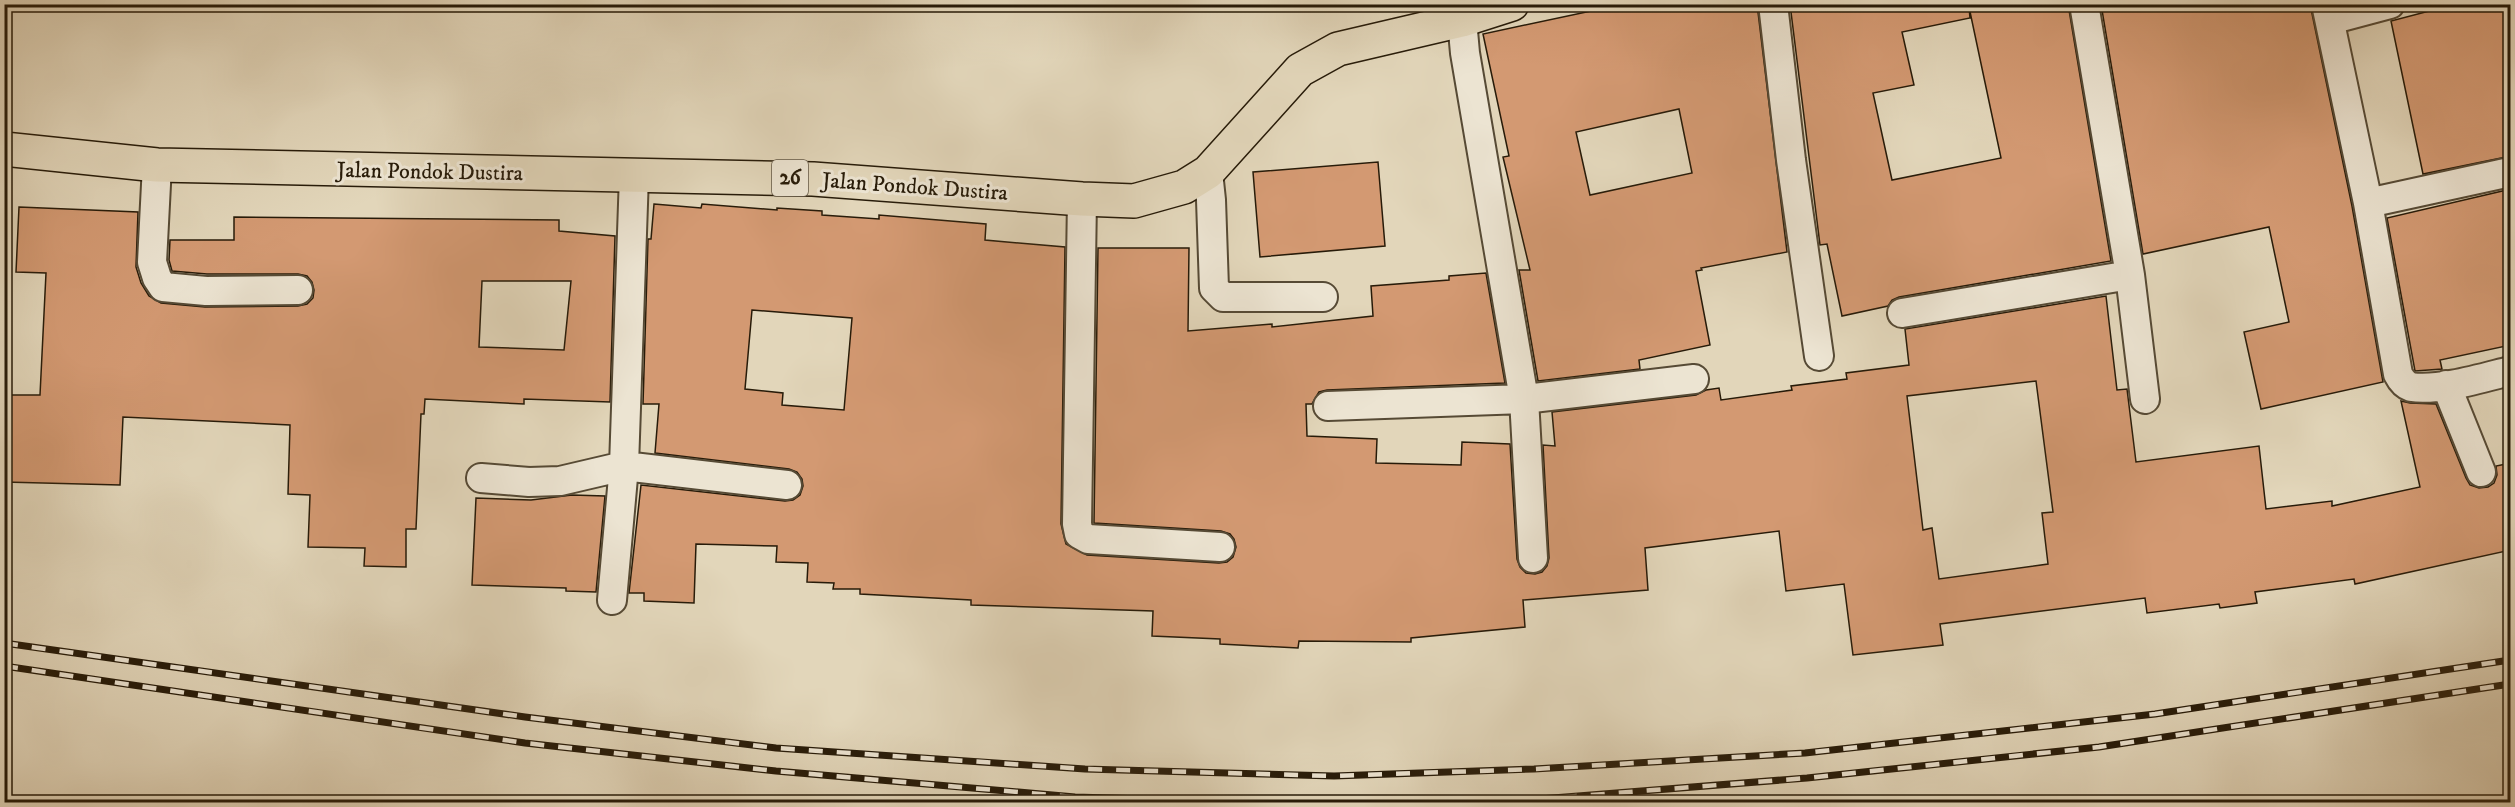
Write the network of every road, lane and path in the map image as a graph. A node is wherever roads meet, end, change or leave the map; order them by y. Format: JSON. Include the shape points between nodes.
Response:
{"nodes":[{"id":1,"x":1512,"y":4,"type":"edge"},
{"id":2,"x":1773,"y":4,"type":"edge"},
{"id":3,"x":2085,"y":4,"type":"edge"},
{"id":4,"x":2390,"y":4,"type":"edge"},
{"id":5,"x":2328,"y":12,"type":"edge"},
{"id":6,"x":1462,"y":20,"type":"junction"},
{"id":7,"x":4,"y":149,"type":"edge"},
{"id":8,"x":156,"y":165,"type":"junction"},
{"id":9,"x":1208,"y":172,"type":"junction"},
{"id":10,"x":2511,"y":172,"type":"edge"},
{"id":11,"x":634,"y":174,"type":"junction"},
{"id":12,"x":1082,"y":200,"type":"junction"},
{"id":13,"x":2368,"y":203,"type":"junction"},
{"id":14,"x":2130,"y":275,"type":"junction"},
{"id":15,"x":298,"y":290,"type":"dead end"},
{"id":16,"x":1323,"y":297,"type":"dead end"},
{"id":17,"x":1902,"y":313,"type":"dead end"},
{"id":18,"x":1819,"y":356,"type":"dead end"},
{"id":19,"x":2511,"y":371,"type":"edge"},
{"id":20,"x":1694,"y":380,"type":"dead end"},
{"id":21,"x":2446,"y":385,"type":"junction"},
{"id":22,"x":1524,"y":399,"type":"junction"},
{"id":23,"x":2145,"y":399,"type":"dead end"},
{"id":24,"x":1328,"y":406,"type":"dead end"},
{"id":25,"x":624,"y":466,"type":"junction"},
{"id":26,"x":2481,"y":472,"type":"dead end"},
{"id":27,"x":481,"y":478,"type":"dead end"},
{"id":28,"x":787,"y":485,"type":"dead end"},
{"id":29,"x":1220,"y":547,"type":"dead end"},
{"id":30,"x":1533,"y":558,"type":"dead end"},
{"id":31,"x":612,"y":600,"type":"dead end"}],
"edges":[{"from":1,"to":6,"type":"main road","name":"Jalan Pondok Dustira","number":"26"},
{"from":2,"to":18,"type":"street"},
{"from":3,"to":14,"type":"street"},
{"from":4,"to":5,"type":"street"},
{"from":5,"to":13,"type":"street"},
{"from":6,"to":9,"type":"main road","name":"Jalan Pondok Dustira","number":"26","via":[[1338,49],[1300,70]]},
{"from":6,"to":22,"type":"street"},
{"from":7,"to":8,"type":"main road","name":"Jalan Pondok Dustira","number":"26"},
{"from":8,"to":11,"type":"main road","name":"Jalan Pondok Dustira","number":"26"},
{"from":8,"to":15,"type":"street","via":[[152,262],[163,287],[206,291]]},
{"from":9,"to":12,"type":"main road","name":"Jalan Pondok Dustira","number":"26","via":[[1184,187],[1134,201]]},
{"from":9,"to":16,"type":"street","via":[[1214,288],[1223,297]]},
{"from":10,"to":13,"type":"street"},
{"from":11,"to":12,"type":"main road","name":"Jalan Pondok Dustira","number":"26","via":[[813,179]]},
{"from":11,"to":25,"type":"street"},
{"from":12,"to":29,"type":"street","via":[[1079,534],[1088,539]]},
{"from":13,"to":21,"type":"street","via":[[2398,374],[2409,387]]},
{"from":14,"to":17,"type":"street"},
{"from":14,"to":23,"type":"street"},
{"from":19,"to":21,"type":"street"},
{"from":20,"to":22,"type":"street"},
{"from":21,"to":26,"type":"street"},
{"from":22,"to":24,"type":"street"},
{"from":22,"to":30,"type":"street"},
{"from":25,"to":27,"type":"street","via":[[560,481]]},
{"from":25,"to":28,"type":"street"},
{"from":25,"to":31,"type":"street"}]}
